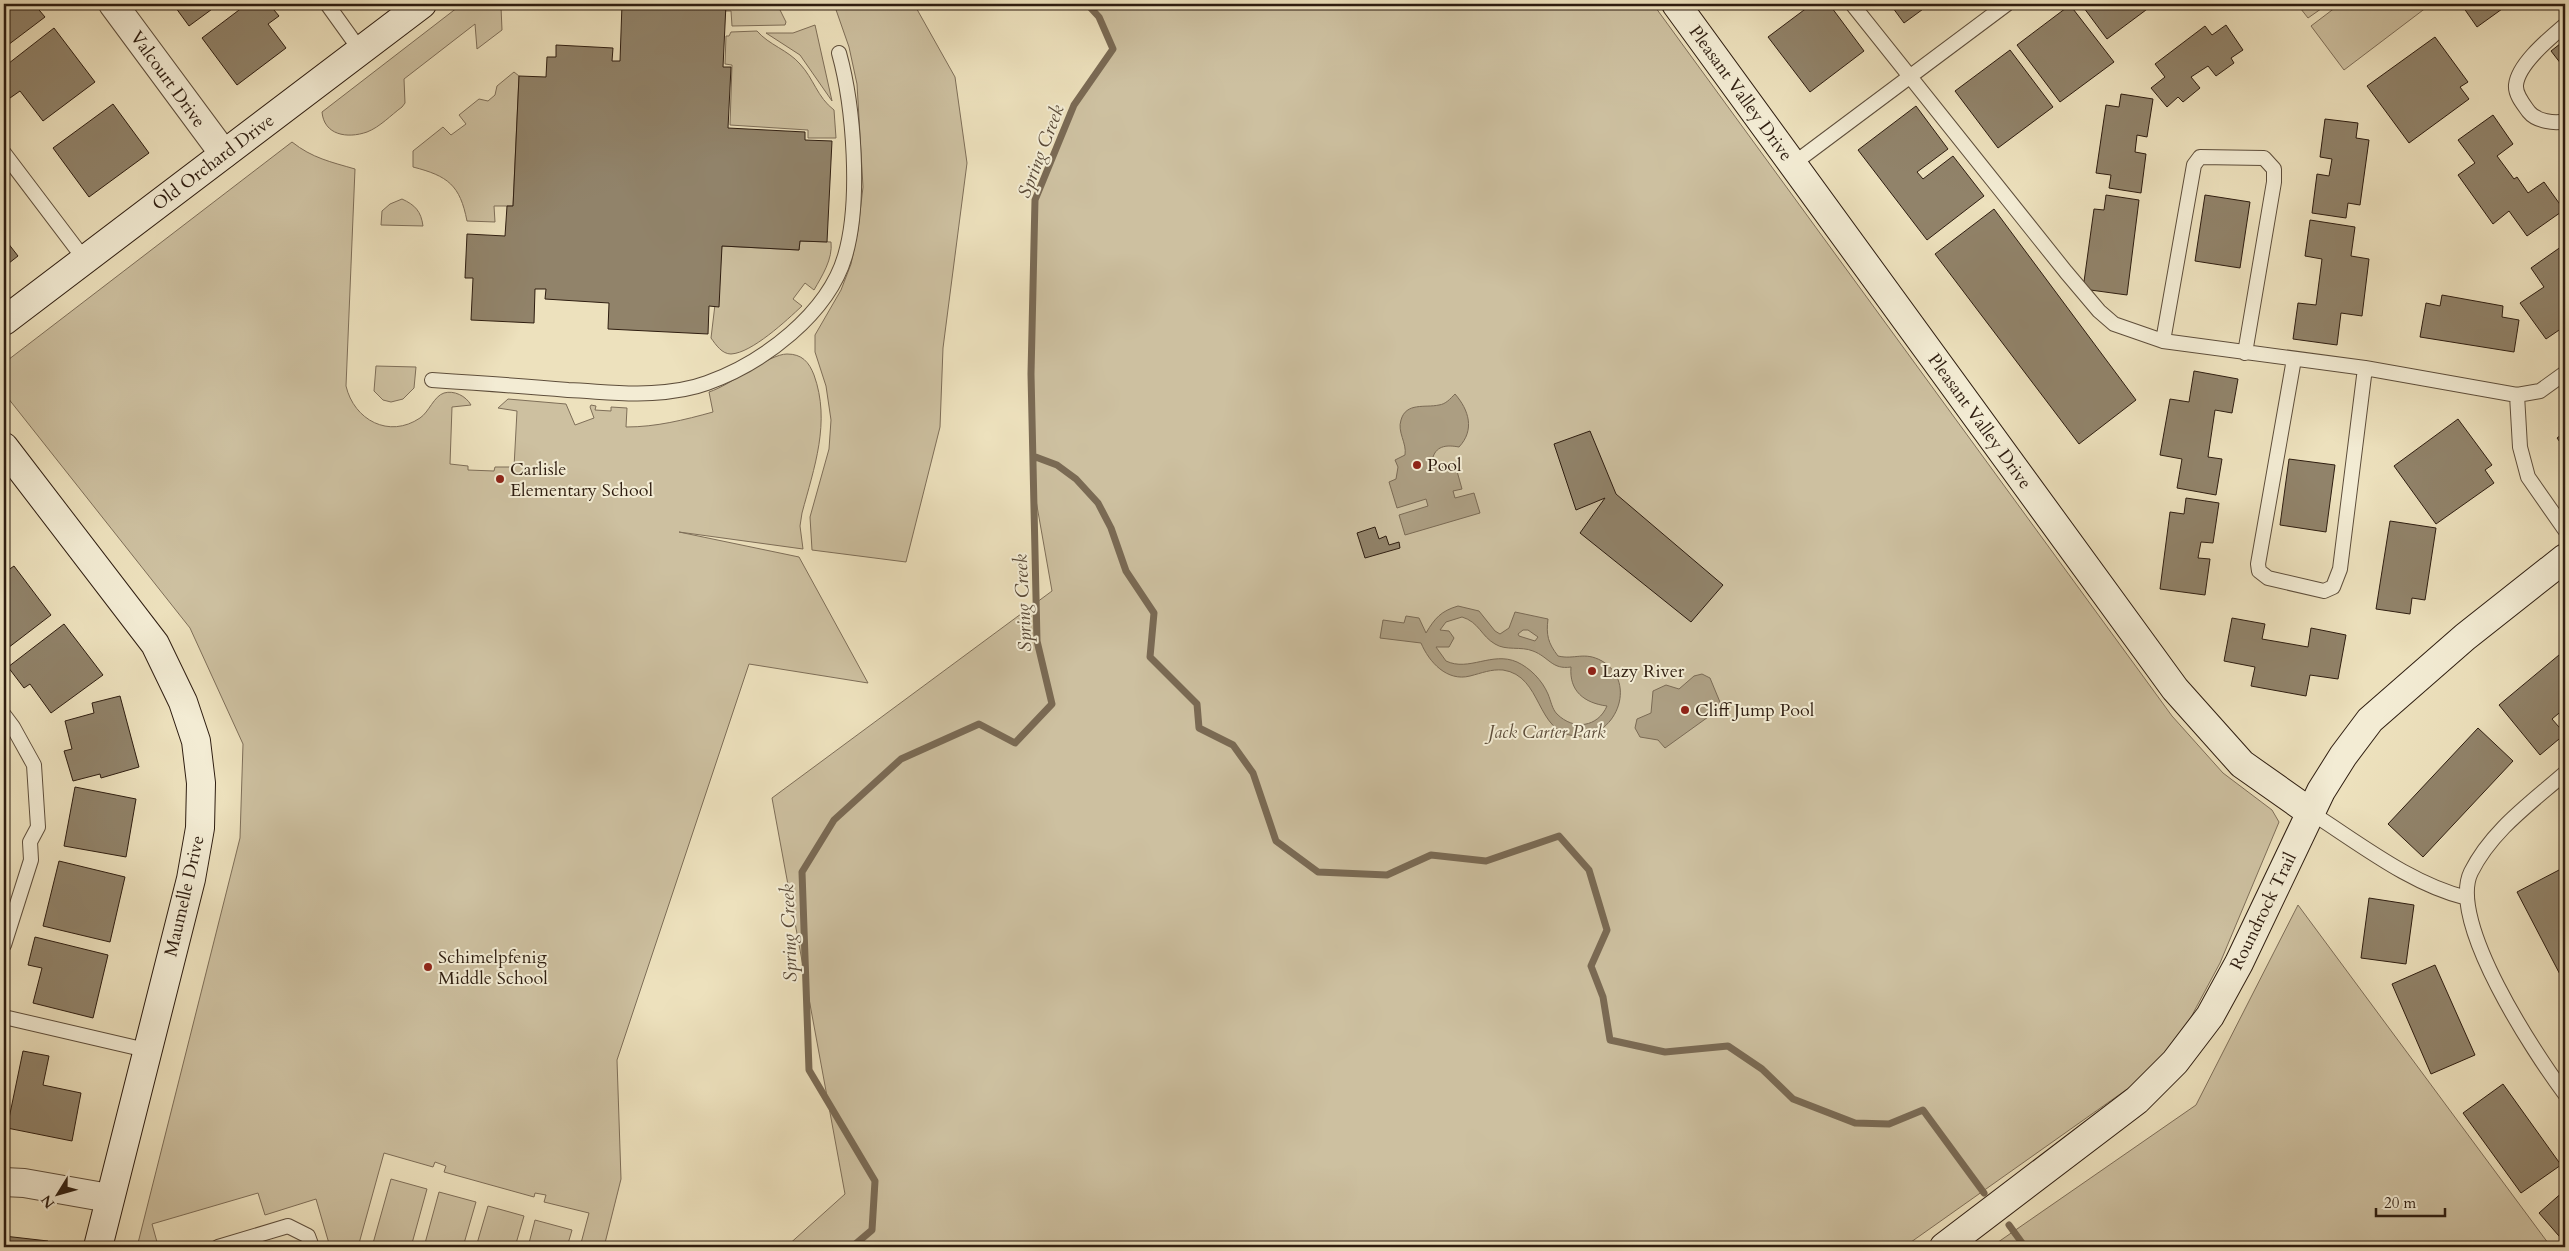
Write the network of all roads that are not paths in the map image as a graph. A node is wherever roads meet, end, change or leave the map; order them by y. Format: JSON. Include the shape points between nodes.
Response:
{"nodes":[{"id":1,"x":113,"y":4,"type":"edge"},
{"id":2,"x":327,"y":4,"type":"edge"},
{"id":3,"x":422,"y":4,"type":"edge"},
{"id":4,"x":1676,"y":4,"type":"edge"},
{"id":5,"x":1852,"y":4,"type":"edge"},
{"id":6,"x":2007,"y":4,"type":"edge"},
{"id":7,"x":2565,"y":25,"type":"edge"},
{"id":8,"x":360,"y":50,"type":"junction"},
{"id":9,"x":839,"y":53,"type":"dead end"},
{"id":10,"x":1909,"y":77,"type":"junction"},
{"id":11,"x":2565,"y":121,"type":"edge"},
{"id":12,"x":4,"y":153,"type":"edge"},
{"id":13,"x":224,"y":154,"type":"junction"},
{"id":14,"x":1793,"y":164,"type":"junction"},
{"id":15,"x":85,"y":260,"type":"junction"},
{"id":16,"x":4,"y":321,"type":"edge"},
{"id":17,"x":2163,"y":341,"type":"junction"},
{"id":18,"x":2245,"y":352,"type":"junction"},
{"id":19,"x":2294,"y":359,"type":"junction"},
{"id":20,"x":2365,"y":368,"type":"junction"},
{"id":21,"x":2565,"y":373,"type":"edge"},
{"id":22,"x":432,"y":380,"type":"dead end"},
{"id":23,"x":2517,"y":395,"type":"junction"},
{"id":24,"x":4,"y":447,"type":"edge"},
{"id":25,"x":2565,"y":530,"type":"edge"},
{"id":26,"x":2565,"y":558,"type":"edge"},
{"id":27,"x":4,"y":716,"type":"edge"},
{"id":28,"x":2565,"y":773,"type":"edge"},
{"id":29,"x":2310,"y":812,"type":"junction"},
{"id":30,"x":2467,"y":898,"type":"junction"},
{"id":31,"x":4,"y":945,"type":"edge"},
{"id":32,"x":4,"y":1017,"type":"edge"},
{"id":33,"x":146,"y":1050,"type":"junction"},
{"id":34,"x":2565,"y":1094,"type":"edge"},
{"id":35,"x":4,"y":1182,"type":"edge"},
{"id":36,"x":109,"y":1198,"type":"junction"},
{"id":37,"x":98,"y":1247,"type":"edge"},
{"id":38,"x":218,"y":1247,"type":"edge"},
{"id":39,"x":312,"y":1247,"type":"edge"},
{"id":40,"x":1944,"y":1247,"type":"edge"}],
"edges":[{"from":1,"to":13,"type":"street","name":"Valcourt Drive"},
{"from":2,"to":8,"type":"lane"},
{"from":3,"to":8,"type":"street","name":"Old Orchard Drive"},
{"from":4,"to":14,"type":"street","name":"Pleasant Valley Drive"},
{"from":5,"to":10,"type":"lane"},
{"from":6,"to":10,"type":"lane"},
{"from":7,"to":11,"type":"lane","via":[[2525,64],[2516,84],[2520,100],[2532,116],[2556,123]]},
{"from":8,"to":13,"type":"street","name":"Old Orchard Drive"},
{"from":9,"to":22,"type":"lane","via":[[853,138],[852,215],[845,257],[825,297],[796,330],[758,357],[707,383],[651,393]]},
{"from":10,"to":14,"type":"lane"},
{"from":10,"to":17,"type":"lane","via":[[2099,311],[2114,324]]},
{"from":12,"to":15,"type":"lane"},
{"from":13,"to":15,"type":"street","name":"Old Orchard Drive"},
{"from":14,"to":29,"type":"street","name":"Pleasant Valley Drive","via":[[2175,689],[2242,764]]},
{"from":15,"to":16,"type":"street","name":"Old Orchard Drive"},
{"from":17,"to":18,"type":"lane"},
{"from":17,"to":18,"type":"lane","via":[[2194,164],[2200,158],[2264,158],[2274,169],[2274,182]]},
{"from":18,"to":19,"type":"lane"},
{"from":19,"to":20,"type":"lane"},
{"from":19,"to":20,"type":"lane","via":[[2258,564],[2259,571],[2268,578],[2324,591],[2333,587],[2340,569]]},
{"from":20,"to":23,"type":"lane"},
{"from":21,"to":23,"type":"lane","via":[[2540,391]]},
{"from":23,"to":25,"type":"lane","via":[[2520,447],[2528,477]]},
{"from":24,"to":33,"type":"street","name":"Maumelle Drive","via":[[155,644],[183,702],[196,741],[202,783],[200,828],[191,879]]},
{"from":26,"to":29,"type":"street","name":"Roundrock Trail","via":[[2465,637],[2370,720],[2343,756]]},
{"from":27,"to":31,"type":"lane","via":[[14,727],[34,765],[38,827],[30,842],[31,860]]},
{"from":28,"to":30,"type":"lane","via":[[2497,832],[2470,873]]},
{"from":29,"to":30,"type":"lane","via":[[2444,893]]},
{"from":29,"to":40,"type":"street","name":"Roundrock Trail","via":[[2239,963],[2210,1016],[2181,1055],[2137,1100]]},
{"from":30,"to":34,"type":"lane","via":[[2475,937],[2494,980]]},
{"from":32,"to":33,"type":"lane"},
{"from":33,"to":36,"type":"street","name":"Maumelle Drive"},
{"from":35,"to":36,"type":"street"},
{"from":36,"to":37,"type":"street","name":"Maumelle Drive"},
{"from":38,"to":39,"type":"lane","via":[[288,1226],[308,1236]]}]}
